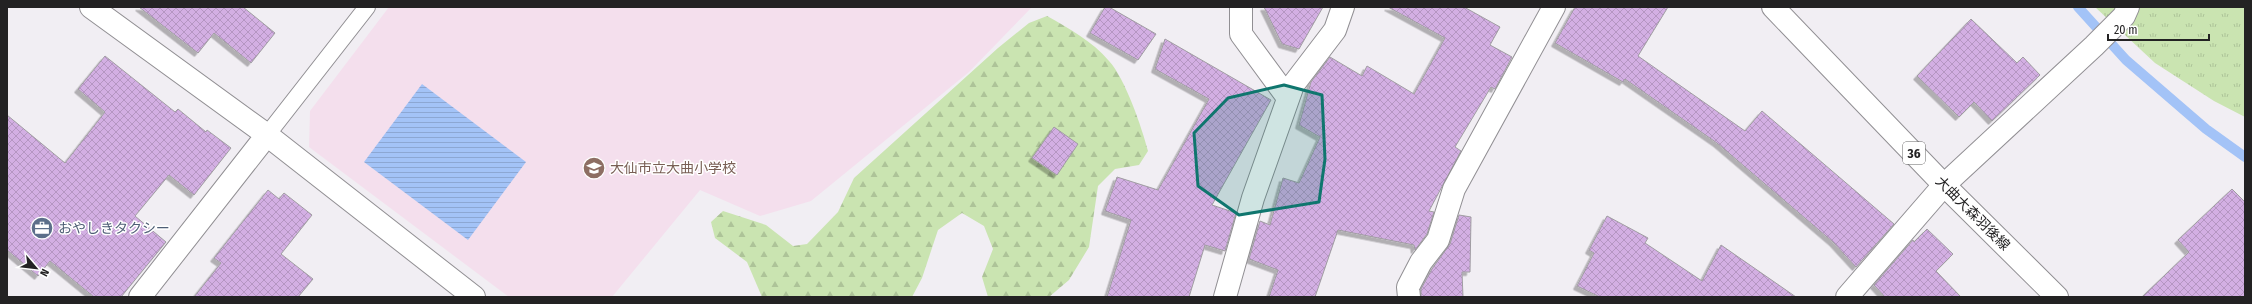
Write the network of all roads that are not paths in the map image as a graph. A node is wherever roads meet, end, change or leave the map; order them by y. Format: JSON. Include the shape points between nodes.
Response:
{"nodes":[{"id":1,"x":91,"y":7,"type":"edge"},
{"id":2,"x":367,"y":7,"type":"edge"},
{"id":3,"x":1241,"y":7,"type":"edge"},
{"id":4,"x":1343,"y":7,"type":"edge"},
{"id":5,"x":1554,"y":7,"type":"edge"},
{"id":6,"x":1773,"y":7,"type":"edge"},
{"id":7,"x":2124,"y":13,"type":"edge"},
{"id":8,"x":1288,"y":98,"type":"junction"},
{"id":9,"x":267,"y":134,"type":"junction"},
{"id":10,"x":1944,"y":185,"type":"junction"},
{"id":11,"x":140,"y":297,"type":"edge"},
{"id":12,"x":474,"y":297,"type":"edge"},
{"id":13,"x":1225,"y":297,"type":"edge"},
{"id":14,"x":1409,"y":297,"type":"edge"},
{"id":15,"x":1848,"y":297,"type":"edge"},
{"id":16,"x":2057,"y":297,"type":"edge"}],
"edges":[{"from":1,"to":9,"type":"street"},
{"from":2,"to":9,"type":"lane"},
{"from":3,"to":8,"type":"street","via":[[1242,34]]},
{"from":4,"to":8,"type":"street","via":[[1335,30],[1293,85]]},
{"from":5,"to":14,"type":"street","via":[[1454,189],[1438,240],[1421,262],[1408,287]]},
{"from":6,"to":10,"type":"street","name":"大曲大森羽後線","number":"36"},
{"from":7,"to":10,"type":"street","via":[[2094,46]]},
{"from":8,"to":13,"type":"street","via":[[1253,198]]},
{"from":9,"to":11,"type":"street"},
{"from":9,"to":12,"type":"street"},
{"from":10,"to":15,"type":"street"},
{"from":10,"to":16,"type":"street","name":"大曲大森羽後線","number":"36"}]}
